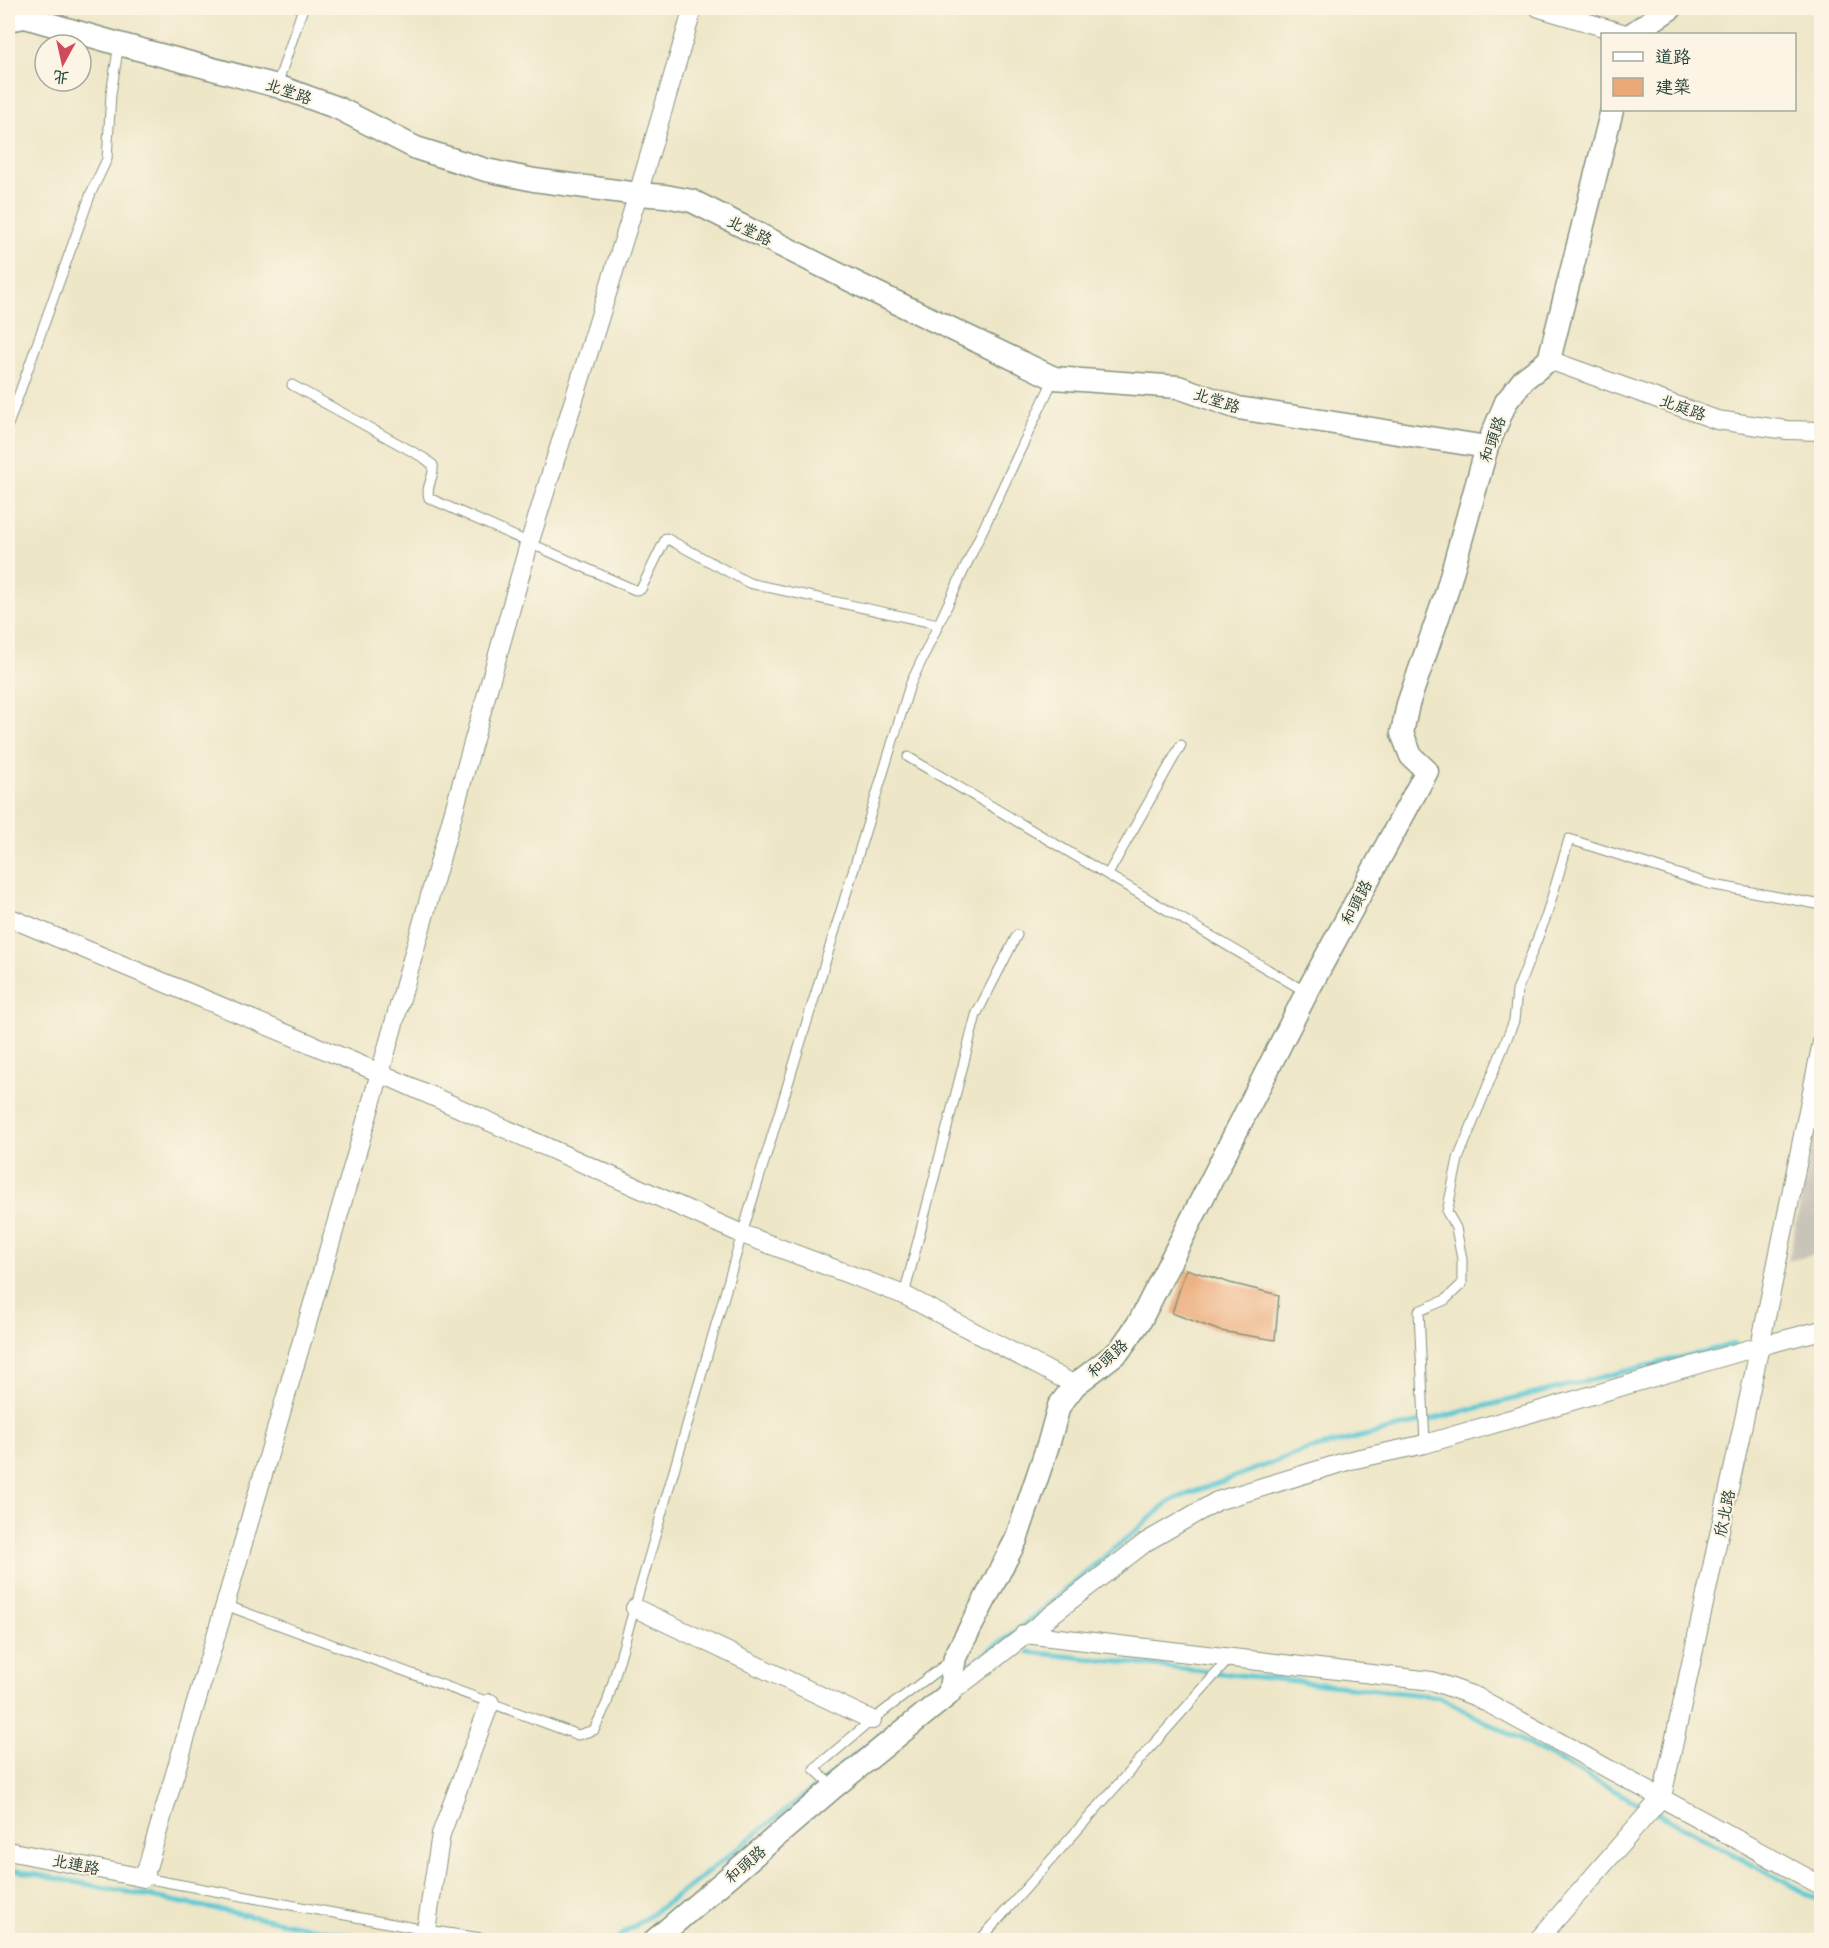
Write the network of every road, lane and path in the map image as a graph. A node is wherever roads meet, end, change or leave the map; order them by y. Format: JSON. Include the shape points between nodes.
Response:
{"nodes":[{"id":1,"x":303,"y":8,"type":"edge"},
{"id":2,"x":693,"y":8,"type":"edge"},
{"id":3,"x":1539,"y":8,"type":"edge"},
{"id":4,"x":1671,"y":8,"type":"edge"},
{"id":5,"x":8,"y":20,"type":"edge"},
{"id":6,"x":1623,"y":33,"type":"edge"},
{"id":7,"x":1634,"y":33,"type":"edge"},
{"id":8,"x":119,"y":44,"type":"junction"},
{"id":9,"x":277,"y":86,"type":"junction"},
{"id":10,"x":1612,"y":111,"type":"edge"},
{"id":11,"x":638,"y":194,"type":"junction"},
{"id":12,"x":1549,"y":360,"type":"junction"},
{"id":13,"x":1054,"y":378,"type":"junction"},
{"id":14,"x":292,"y":385,"type":"dead end"},
{"id":15,"x":8,"y":425,"type":"edge"},
{"id":16,"x":1821,"y":431,"type":"edge"},
{"id":17,"x":1487,"y":447,"type":"junction"},
{"id":18,"x":529,"y":544,"type":"junction"},
{"id":19,"x":938,"y":624,"type":"junction"},
{"id":20,"x":1181,"y":745,"type":"dead end"},
{"id":21,"x":908,"y":757,"type":"dead end"},
{"id":22,"x":1108,"y":874,"type":"junction"},
{"id":23,"x":1821,"y":904,"type":"edge"},
{"id":24,"x":8,"y":917,"type":"edge"},
{"id":25,"x":1017,"y":935,"type":"dead end"},
{"id":26,"x":1307,"y":992,"type":"junction"},
{"id":27,"x":1821,"y":1042,"type":"edge"},
{"id":28,"x":380,"y":1073,"type":"junction"},
{"id":29,"x":742,"y":1234,"type":"junction"},
{"id":30,"x":904,"y":1295,"type":"junction"},
{"id":31,"x":1821,"y":1330,"type":"edge"},
{"id":32,"x":1760,"y":1346,"type":"junction"},
{"id":33,"x":1075,"y":1385,"type":"junction"},
{"id":34,"x":1425,"y":1444,"type":"junction"},
{"id":35,"x":225,"y":1605,"type":"junction"},
{"id":36,"x":635,"y":1608,"type":"junction"},
{"id":37,"x":1024,"y":1634,"type":"junction"},
{"id":38,"x":956,"y":1657,"type":"junction"},
{"id":39,"x":1231,"y":1657,"type":"junction"},
{"id":40,"x":949,"y":1694,"type":"junction"},
{"id":41,"x":490,"y":1702,"type":"junction"},
{"id":42,"x":872,"y":1720,"type":"junction"},
{"id":43,"x":834,"y":1787,"type":"junction"},
{"id":44,"x":1662,"y":1797,"type":"junction"},
{"id":45,"x":8,"y":1851,"type":"edge"},
{"id":46,"x":144,"y":1878,"type":"junction"},
{"id":47,"x":1821,"y":1886,"type":"edge"},
{"id":48,"x":426,"y":1930,"type":"junction"},
{"id":49,"x":496,"y":1941,"type":"edge"},
{"id":50,"x":655,"y":1941,"type":"edge"},
{"id":51,"x":980,"y":1941,"type":"edge"},
{"id":52,"x":1538,"y":1941,"type":"edge"}],
"edges":[{"from":1,"to":9,"type":"lane"},
{"from":2,"to":11,"type":"street"},
{"from":3,"to":6,"type":"street"},
{"from":4,"to":7,"type":"street"},
{"from":5,"to":8,"type":"street","name":"北堂路","via":[[25,17]]},
{"from":8,"to":9,"type":"street","name":"北堂路"},
{"from":8,"to":15,"type":"lane","via":[[107,159],[91,193]]},
{"from":9,"to":11,"type":"street","name":"北堂路","via":[[338,108],[416,148],[486,170]]},
{"from":10,"to":12,"type":"street"},
{"from":11,"to":13,"type":"street","name":"北堂路","via":[[692,201]]},
{"from":11,"to":18,"type":"street"},
{"from":12,"to":16,"type":"street","name":"北庭路","via":[[1717,420]]},
{"from":12,"to":17,"type":"street","name":"和頭路","via":[[1524,380],[1506,402]]},
{"from":13,"to":17,"type":"street","name":"北堂路","via":[[1178,387],[1238,408]]},
{"from":13,"to":19,"type":"lane"},
{"from":14,"to":18,"type":"lane","via":[[433,465],[429,498]]},
{"from":17,"to":26,"type":"street","name":"和頭路","via":[[1402,733],[1411,756],[1427,771]]},
{"from":18,"to":19,"type":"lane","via":[[635,590],[641,589],[666,538],[749,583]]},
{"from":18,"to":28,"type":"street"},
{"from":19,"to":29,"type":"lane","via":[[910,685]]},
{"from":20,"to":22,"type":"lane"},
{"from":21,"to":22,"type":"lane"},
{"from":22,"to":26,"type":"lane"},
{"from":23,"to":34,"type":"lane","via":[[1709,884],[1569,839],[1547,914],[1517,991],[1514,1021],[1458,1159],[1447,1212],[1456,1228],[1462,1284],[1445,1300],[1419,1311]]},
{"from":24,"to":28,"type":"street"},
{"from":25,"to":30,"type":"lane","via":[[976,1014]]},
{"from":26,"to":33,"type":"street","name":"和頭路","via":[[1140,1322],[1119,1351]]},
{"from":27,"to":32,"type":"street","name":"欣北路"},
{"from":28,"to":29,"type":"street"},
{"from":28,"to":35,"type":"street"},
{"from":29,"to":30,"type":"street"},
{"from":29,"to":36,"type":"lane"},
{"from":30,"to":33,"type":"street"},
{"from":31,"to":32,"type":"street"},
{"from":32,"to":34,"type":"street"},
{"from":32,"to":44,"type":"street","name":"欣北路"},
{"from":33,"to":38,"type":"street","name":"和頭路","via":[[1059,1406],[1016,1539]]},
{"from":34,"to":37,"type":"street","via":[[1351,1460],[1217,1501],[1146,1542]]},
{"from":35,"to":41,"type":"lane"},
{"from":35,"to":46,"type":"street"},
{"from":36,"to":41,"type":"lane","via":[[607,1703],[594,1730],[578,1735]]},
{"from":36,"to":42,"type":"street"},
{"from":37,"to":39,"type":"street"},
{"from":37,"to":40,"type":"street"},
{"from":38,"to":40,"type":"street","name":"和頭路"},
{"from":38,"to":42,"type":"lane","name":"和頭路"},
{"from":39,"to":44,"type":"street","via":[[1432,1681],[1477,1697]]},
{"from":39,"to":51,"type":"lane"},
{"from":40,"to":43,"type":"street","name":"和頭路"},
{"from":41,"to":48,"type":"street","via":[[441,1834]]},
{"from":42,"to":43,"type":"lane","name":"和頭路","via":[[814,1769]]},
{"from":43,"to":50,"type":"street","name":"和頭路"},
{"from":44,"to":47,"type":"street"},
{"from":44,"to":52,"type":"street","name":"欣北路"},
{"from":45,"to":46,"type":"street","name":"北連路"},
{"from":46,"to":48,"type":"lane"},
{"from":48,"to":49,"type":"lane"}]}
